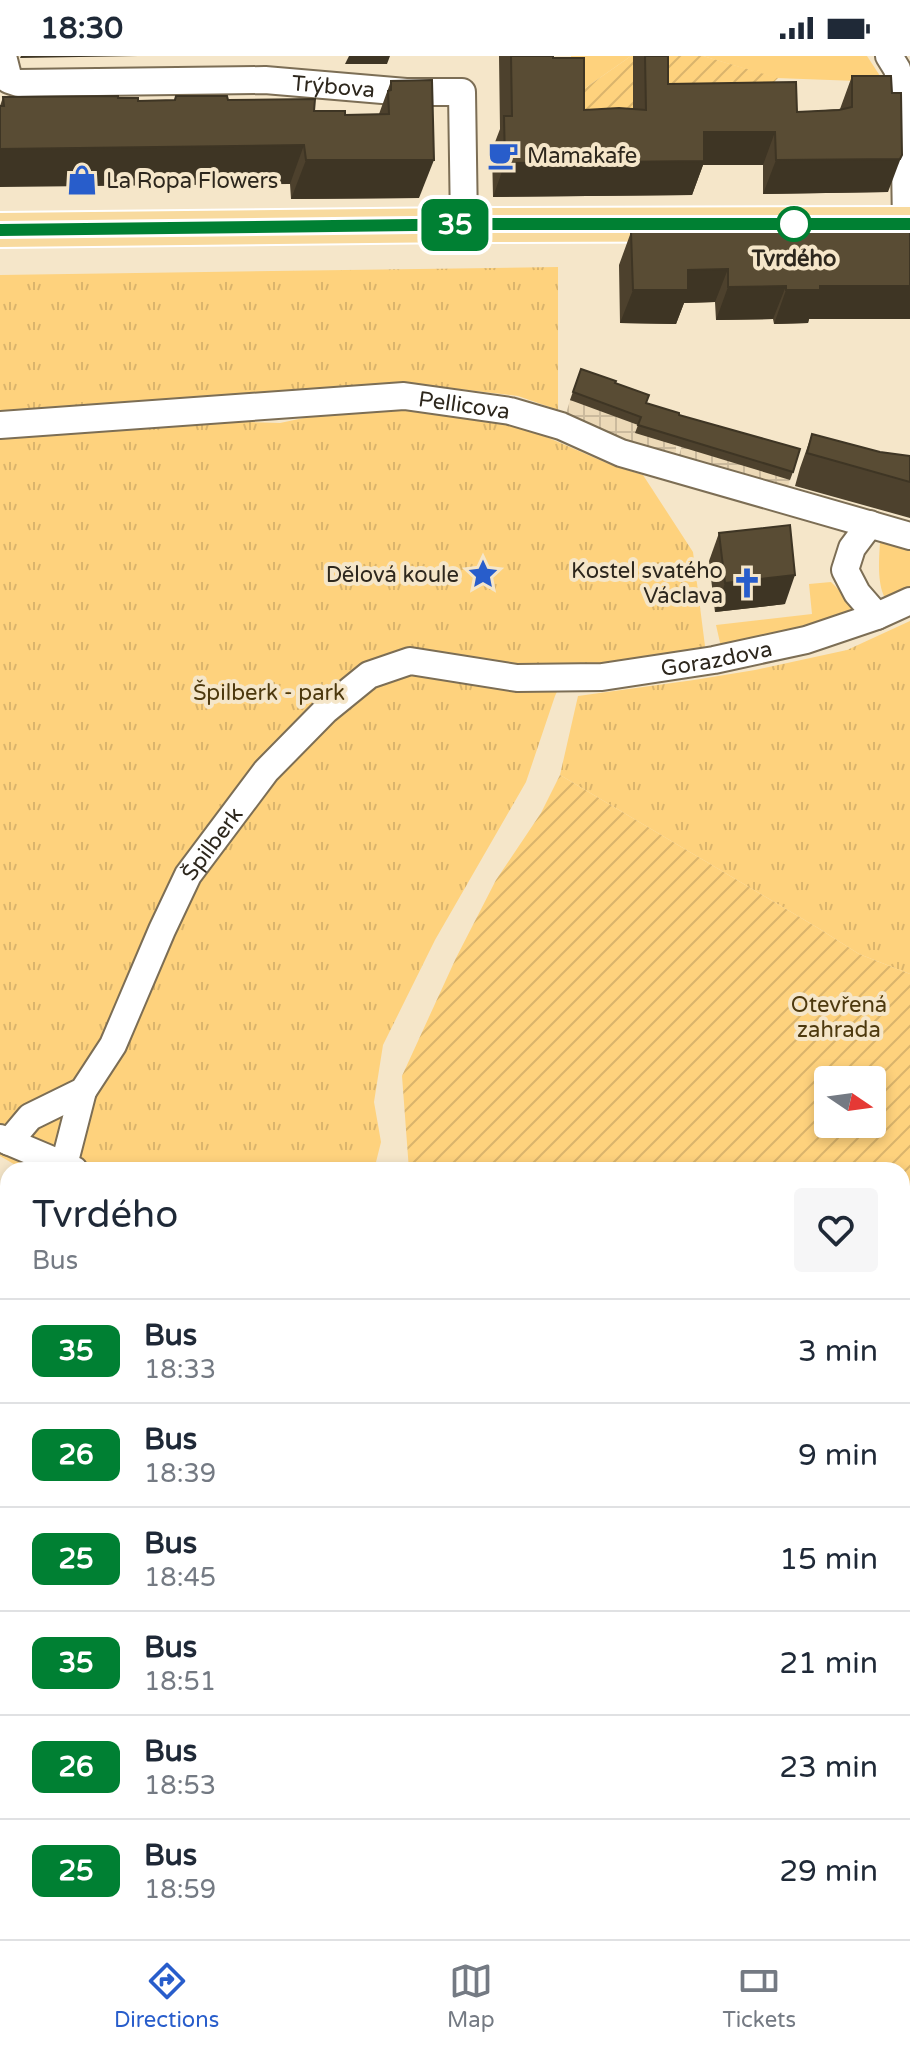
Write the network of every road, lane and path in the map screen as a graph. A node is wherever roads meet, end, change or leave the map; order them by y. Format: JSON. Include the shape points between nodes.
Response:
{"nodes":[{"id":1,"x":3,"y":56,"type":"edge"},
{"id":2,"x":889,"y":56,"type":"edge"},
{"id":3,"x":264,"y":68,"type":"edge"},
{"id":4,"x":908,"y":224,"type":"edge"},
{"id":5,"x":464,"y":225,"type":"junction"},
{"id":6,"x":0,"y":230,"type":"edge"},
{"id":7,"x":0,"y":425,"type":"edge"},
{"id":8,"x":870,"y":524,"type":"junction"},
{"id":9,"x":910,"y":536,"type":"edge"},
{"id":10,"x":910,"y":601,"type":"edge"},
{"id":11,"x":877,"y":616,"type":"junction"},
{"id":12,"x":517,"y":678,"type":"joint"},
{"id":13,"x":83,"y":1091,"type":"junction"},
{"id":14,"x":5,"y":1140,"type":"edge"},
{"id":15,"x":55,"y":1162,"type":"edge"},
{"id":16,"x":70,"y":1162,"type":"edge"}],
"edges":[{"from":1,"to":3,"type":"street","name":"Trýbova","via":[[9,80],[18,83]]},
{"from":2,"to":4,"type":"street","via":[[904,99]]},
{"from":3,"to":5,"type":"street","name":"Trýbova","via":[[406,92],[462,92]]},
{"from":4,"to":5,"type":"main road"},
{"from":5,"to":6,"type":"main road"},
{"from":7,"to":8,"type":"street","name":"Pellicova","via":[[404,396],[510,411],[561,426],[621,453]]},
{"from":8,"to":9,"type":"street","name":"Pellicova"},
{"from":8,"to":11,"type":"street","via":[[838,572]]},
{"from":10,"to":11,"type":"street","name":"Gorazdova"},
{"from":11,"to":12,"type":"street","name":"Gorazdova","via":[[806,640],[714,660],[602,677]]},
{"from":12,"to":13,"type":"street","name":"Špilberk","via":[[410,661],[369,675],[326,710],[266,771],[188,875],[113,1045]]},
{"from":13,"to":14,"type":"street","via":[[30,1117]]},
{"from":13,"to":16,"type":"street"},
{"from":14,"to":15,"type":"street"}]}
